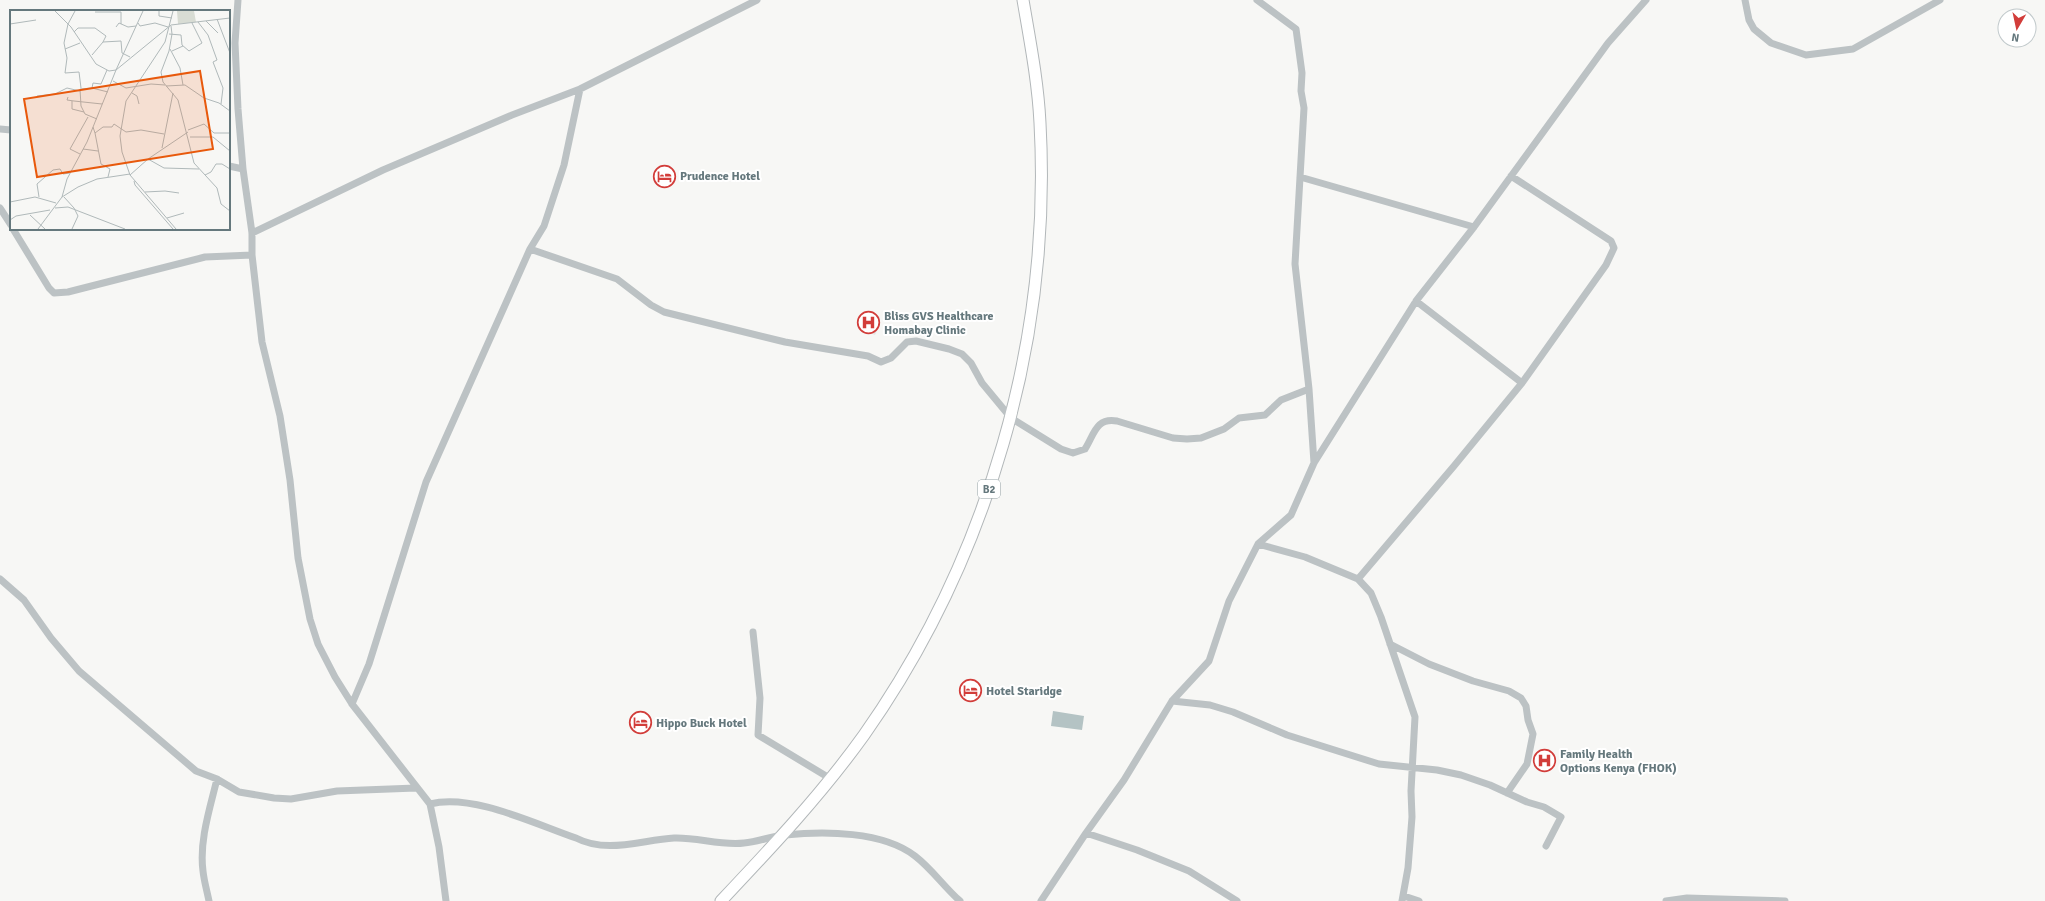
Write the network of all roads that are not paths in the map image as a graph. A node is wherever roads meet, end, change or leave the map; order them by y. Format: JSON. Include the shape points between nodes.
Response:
{"nodes":[{"id":1,"x":238,"y":0,"type":"edge"},
{"id":2,"x":1023,"y":0,"type":"edge"},
{"id":3,"x":1258,"y":0,"type":"edge"},
{"id":4,"x":1646,"y":0,"type":"edge"},
{"id":5,"x":1745,"y":0,"type":"edge"},
{"id":6,"x":1940,"y":0,"type":"edge"},
{"id":7,"x":751,"y":1,"type":"edge"},
{"id":8,"x":580,"y":89,"type":"junction"},
{"id":9,"x":0,"y":129,"type":"edge"},
{"id":10,"x":10,"y":130,"type":"edge"},
{"id":11,"x":230,"y":166,"type":"edge"},
{"id":12,"x":243,"y":168,"type":"junction"},
{"id":13,"x":1511,"y":176,"type":"junction"},
{"id":14,"x":1300,"y":177,"type":"junction"},
{"id":15,"x":0,"y":208,"type":"edge"},
{"id":16,"x":10,"y":223,"type":"edge"},
{"id":17,"x":1474,"y":227,"type":"junction"},
{"id":18,"x":14,"y":230,"type":"edge"},
{"id":19,"x":252,"y":233,"type":"junction"},
{"id":20,"x":530,"y":249,"type":"junction"},
{"id":21,"x":252,"y":255,"type":"junction"},
{"id":22,"x":1416,"y":301,"type":"junction"},
{"id":23,"x":1522,"y":383,"type":"junction"},
{"id":24,"x":1309,"y":389,"type":"junction"},
{"id":25,"x":1011,"y":418,"type":"junction"},
{"id":26,"x":1314,"y":463,"type":"junction"},
{"id":27,"x":1258,"y":544,"type":"junction"},
{"id":28,"x":1358,"y":579,"type":"junction"},
{"id":29,"x":0,"y":580,"type":"edge"},
{"id":30,"x":753,"y":632,"type":"dead end"},
{"id":31,"x":1390,"y":644,"type":"junction"},
{"id":32,"x":1172,"y":701,"type":"junction"},
{"id":33,"x":352,"y":704,"type":"junction"},
{"id":34,"x":1412,"y":768,"type":"junction"},
{"id":35,"x":216,"y":779,"type":"junction"},
{"id":36,"x":831,"y":779,"type":"junction"},
{"id":37,"x":416,"y":788,"type":"junction"},
{"id":38,"x":1507,"y":793,"type":"junction"},
{"id":39,"x":430,"y":804,"type":"junction"},
{"id":40,"x":1086,"y":833,"type":"junction"},
{"id":41,"x":784,"y":835,"type":"junction"},
{"id":42,"x":1546,"y":846,"type":"dead end"},
{"id":43,"x":1403,"y":898,"type":"edge"},
{"id":44,"x":209,"y":901,"type":"edge"},
{"id":45,"x":446,"y":901,"type":"edge"},
{"id":46,"x":720,"y":901,"type":"edge"},
{"id":47,"x":960,"y":901,"type":"edge"},
{"id":48,"x":1041,"y":901,"type":"edge"},
{"id":49,"x":1237,"y":901,"type":"edge"},
{"id":50,"x":1419,"y":901,"type":"edge"},
{"id":51,"x":1666,"y":901,"type":"edge"},
{"id":52,"x":1785,"y":901,"type":"edge"}],
"edges":[{"from":1,"to":12,"type":"street","via":[[235,58]]},
{"from":2,"to":25,"type":"highway","number":"B2","via":[[1040,122],[1042,176],[1039,250],[1032,311]]},
{"from":3,"to":14,"type":"street","via":[[1296,29],[1304,108]]},
{"from":4,"to":13,"type":"street","via":[[1608,43]]},
{"from":5,"to":6,"type":"street","via":[[1749,20],[1754,29],[1771,43],[1806,55],[1853,49]]},
{"from":7,"to":8,"type":"street"},
{"from":8,"to":19,"type":"street","via":[[383,170]]},
{"from":8,"to":20,"type":"street","via":[[564,165],[544,226]]},
{"from":9,"to":10,"type":"street"},
{"from":11,"to":12,"type":"street"},
{"from":12,"to":19,"type":"street"},
{"from":13,"to":17,"type":"street"},
{"from":13,"to":23,"type":"street","via":[[1611,241],[1614,248],[1606,265]]},
{"from":14,"to":17,"type":"street"},
{"from":14,"to":24,"type":"street","via":[[1295,264]]},
{"from":15,"to":16,"type":"street"},
{"from":17,"to":22,"type":"street"},
{"from":18,"to":21,"type":"street","via":[[54,293],[68,292],[205,257]]},
{"from":19,"to":21,"type":"street"},
{"from":20,"to":25,"type":"street","via":[[617,279],[651,306],[664,312],[785,342],[868,356],[881,362],[891,358],[907,342],[916,341],[949,349],[962,354],[971,363],[982,383]]},
{"from":20,"to":33,"type":"street","via":[[426,482],[369,664]]},
{"from":21,"to":33,"type":"street","via":[[262,342],[280,416],[298,558],[310,619],[321,651]]},
{"from":22,"to":23,"type":"street"},
{"from":22,"to":26,"type":"street"},
{"from":23,"to":28,"type":"street"},
{"from":24,"to":25,"type":"street","via":[[1281,400],[1265,415],[1239,418],[1224,429],[1201,438],[1173,438],[1109,419],[1096,426],[1084,449],[1073,453],[1061,449]]},
{"from":24,"to":26,"type":"street"},
{"from":25,"to":36,"type":"highway","number":"B2","via":[[975,532],[950,587],[894,690]]},
{"from":26,"to":27,"type":"street","via":[[1291,514]]},
{"from":27,"to":28,"type":"street","via":[[1305,557]]},
{"from":27,"to":32,"type":"street","via":[[1229,601],[1209,661]]},
{"from":28,"to":31,"type":"street","via":[[1371,593]]},
{"from":29,"to":35,"type":"street","via":[[24,600],[79,671],[196,772]]},
{"from":30,"to":36,"type":"street","via":[[760,698],[758,735]]},
{"from":31,"to":34,"type":"street","via":[[1415,717]]},
{"from":31,"to":38,"type":"street","via":[[1429,664],[1473,681],[1509,691],[1521,698],[1526,706],[1533,734],[1527,764]]},
{"from":32,"to":34,"type":"street","via":[[1233,712],[1331,750],[1378,764]]},
{"from":32,"to":40,"type":"street","via":[[1124,780]]},
{"from":33,"to":37,"type":"street"},
{"from":34,"to":38,"type":"street","via":[[1461,775]]},
{"from":34,"to":43,"type":"street","via":[[1412,817]]},
{"from":35,"to":37,"type":"street","via":[[239,792],[274,798],[297,798],[337,791]]},
{"from":35,"to":44,"type":"street","via":[[202,856]]},
{"from":36,"to":41,"type":"highway","number":"B2"},
{"from":37,"to":39,"type":"street","via":[[425,795]]},
{"from":38,"to":42,"type":"street","via":[[1544,807],[1561,818]]},
{"from":39,"to":41,"type":"street","via":[[444,800],[482,805],[588,844],[609,846],[675,838],[743,844]]},
{"from":39,"to":45,"type":"street"},
{"from":40,"to":48,"type":"street"},
{"from":40,"to":49,"type":"street","via":[[1189,871]]},
{"from":41,"to":46,"type":"highway","number":"B2"},
{"from":41,"to":47,"type":"street","via":[[829,832],[878,839],[894,844],[916,856]]},
{"from":43,"to":50,"type":"street"},
{"from":51,"to":52,"type":"street","via":[[1687,898]]}]}
